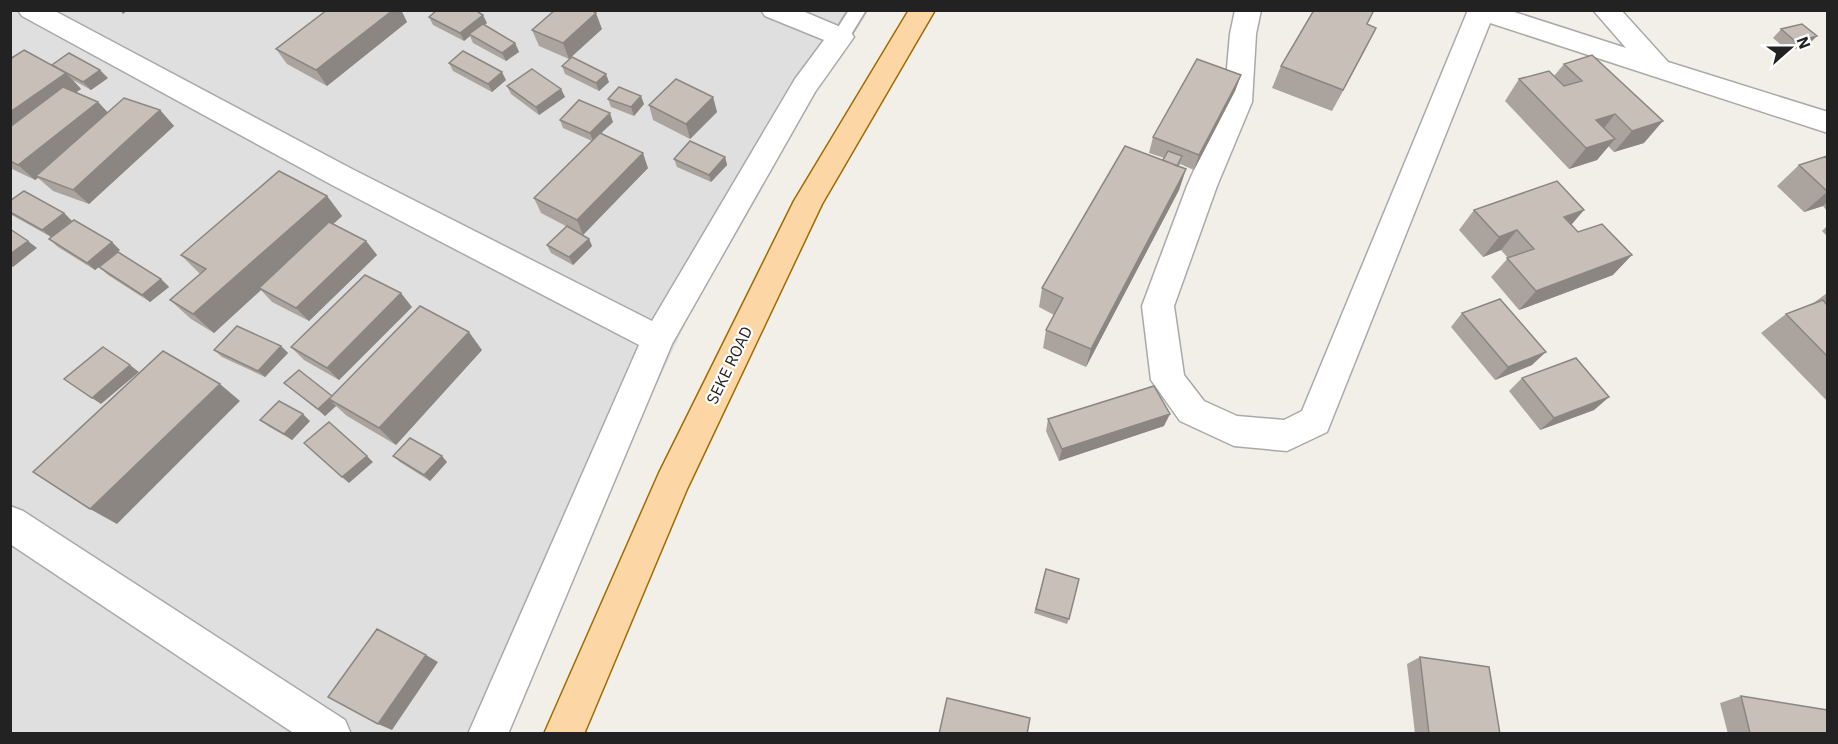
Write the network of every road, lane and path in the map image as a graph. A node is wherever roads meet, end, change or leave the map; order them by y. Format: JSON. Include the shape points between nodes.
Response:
{"nodes":[{"id":1,"x":31,"y":10,"type":"edge"},
{"id":2,"x":774,"y":10,"type":"edge"},
{"id":3,"x":922,"y":10,"type":"edge"},
{"id":4,"x":1248,"y":10,"type":"edge"},
{"id":5,"x":1606,"y":10,"type":"edge"},
{"id":6,"x":1481,"y":11,"type":"edge"},
{"id":7,"x":849,"y":24,"type":"edge"},
{"id":8,"x":1659,"y":69,"type":"junction"},
{"id":9,"x":1827,"y":123,"type":"edge"},
{"id":10,"x":658,"y":339,"type":"junction"},
{"id":11,"x":10,"y":523,"type":"edge"},
{"id":12,"x":331,"y":734,"type":"edge"},
{"id":13,"x":488,"y":734,"type":"edge"},
{"id":14,"x":564,"y":734,"type":"edge"}],
"edges":[{"from":1,"to":10,"type":"street","via":[[342,177]]},
{"from":2,"to":7,"type":"street"},
{"from":3,"to":14,"type":"main road","name":"SEKE ROAD","via":[[804,212],[671,484]]},
{"from":4,"to":6,"type":"street","via":[[1238,102],[1158,306],[1168,380],[1192,411],[1234,430],[1287,436],[1315,421]]},
{"from":5,"to":8,"type":"street"},
{"from":6,"to":8,"type":"street"},
{"from":7,"to":10,"type":"street","via":[[805,86]]},
{"from":8,"to":9,"type":"street"},
{"from":10,"to":13,"type":"street"},
{"from":11,"to":12,"type":"street"}]}
